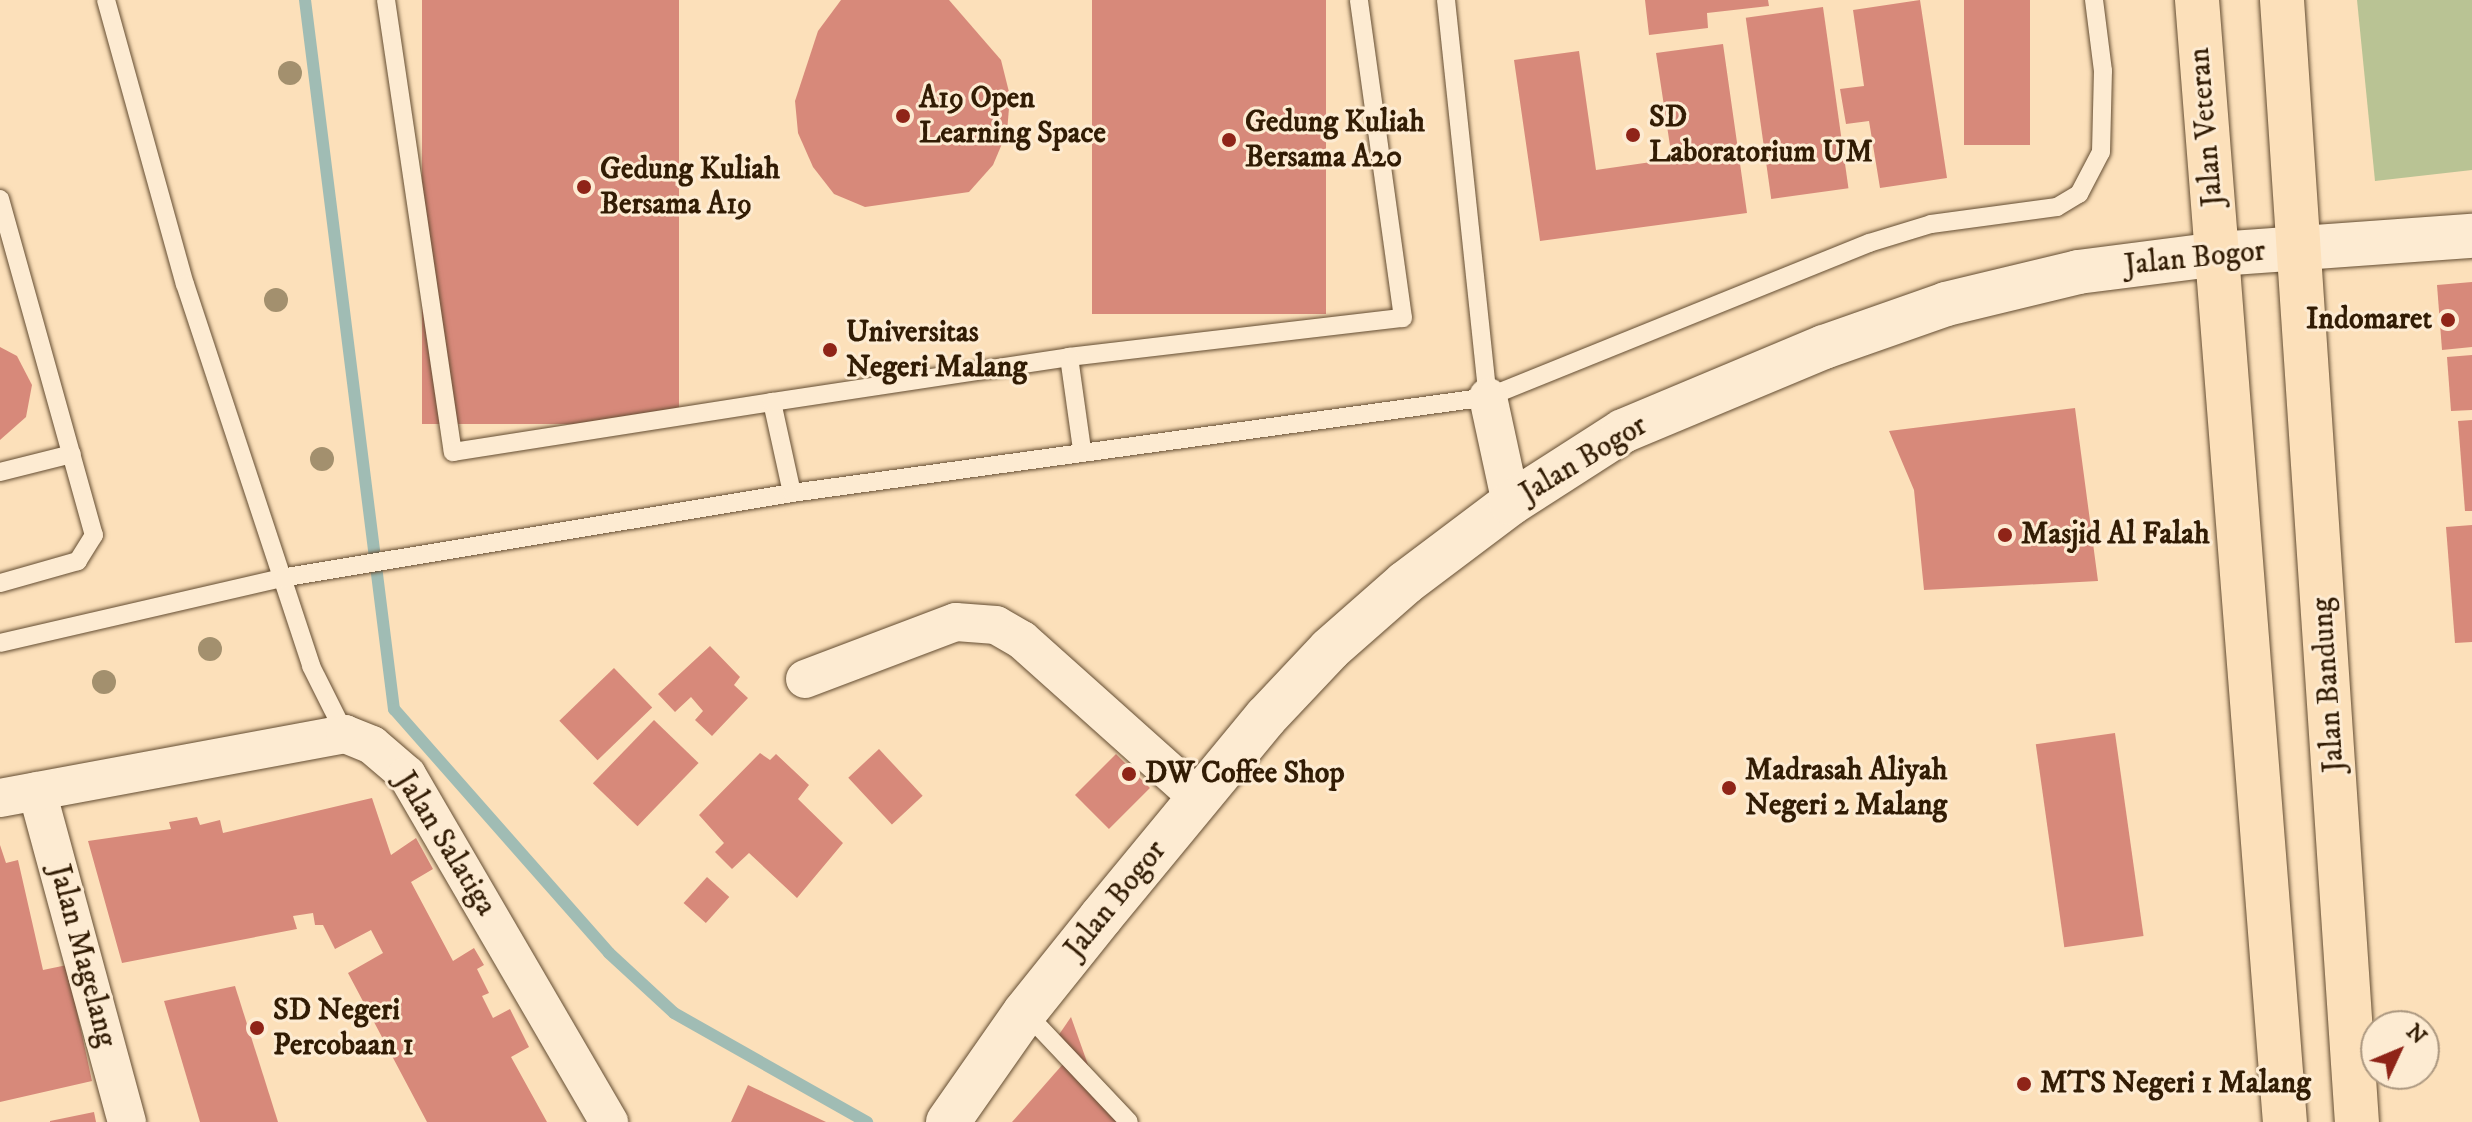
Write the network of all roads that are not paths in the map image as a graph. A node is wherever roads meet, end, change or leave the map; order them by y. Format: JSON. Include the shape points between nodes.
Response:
{"nodes":[{"id":1,"x":106,"y":0,"type":"edge"},
{"id":2,"x":386,"y":0,"type":"edge"},
{"id":3,"x":1359,"y":0,"type":"edge"},
{"id":4,"x":1446,"y":0,"type":"edge"},
{"id":5,"x":2094,"y":0,"type":"edge"},
{"id":6,"x":2197,"y":0,"type":"edge"},
{"id":7,"x":2282,"y":0,"type":"edge"},
{"id":8,"x":0,"y":199,"type":"edge"},
{"id":9,"x":2472,"y":236,"type":"edge"},
{"id":10,"x":2302,"y":249,"type":"junction"},
{"id":11,"x":2218,"y":254,"type":"junction"},
{"id":12,"x":1069,"y":357,"type":"junction"},
{"id":13,"x":1488,"y":397,"type":"junction"},
{"id":14,"x":772,"y":402,"type":"junction"},
{"id":15,"x":1082,"y":450,"type":"junction"},
{"id":16,"x":72,"y":454,"type":"junction"},
{"id":17,"x":0,"y":472,"type":"edge"},
{"id":18,"x":792,"y":493,"type":"junction"},
{"id":19,"x":1511,"y":503,"type":"junction"},
{"id":20,"x":281,"y":578,"type":"junction"},
{"id":21,"x":0,"y":583,"type":"edge"},
{"id":22,"x":0,"y":643,"type":"edge"},
{"id":23,"x":805,"y":679,"type":"dead end"},
{"id":24,"x":345,"y":734,"type":"junction"},
{"id":25,"x":37,"y":791,"type":"junction"},
{"id":26,"x":0,"y":798,"type":"edge"},
{"id":27,"x":1199,"y":798,"type":"junction"},
{"id":28,"x":1025,"y":1012,"type":"junction"},
{"id":29,"x":952,"y":1120,"type":"edge"},
{"id":30,"x":127,"y":1122,"type":"edge"},
{"id":31,"x":609,"y":1122,"type":"edge"},
{"id":32,"x":1129,"y":1122,"type":"edge"},
{"id":33,"x":2285,"y":1122,"type":"edge"},
{"id":34,"x":2357,"y":1122,"type":"edge"}],
"edges":[{"from":1,"to":20,"type":"lane","via":[[185,284]]},
{"from":2,"to":14,"type":"lane","via":[[453,452]]},
{"from":3,"to":12,"type":"lane","via":[[1403,318]]},
{"from":4,"to":13,"type":"lane"},
{"from":5,"to":13,"type":"lane","via":[[2103,71],[2101,152],[2079,194],[2057,207],[1931,224],[1869,243]]},
{"from":6,"to":11,"type":"main road","name":"Jalan Veteran"},
{"from":7,"to":10,"type":"main road"},
{"from":8,"to":16,"type":"lane"},
{"from":9,"to":10,"type":"main road","name":"Jalan Bogor"},
{"from":10,"to":11,"type":"main road","name":"Jalan Bogor"},
{"from":10,"to":34,"type":"main road","name":"Jalan Bandung"},
{"from":11,"to":19,"type":"main road","name":"Jalan Bogor","via":[[2078,272],[1946,304],[1824,347],[1623,431]]},
{"from":11,"to":33,"type":"main road"},
{"from":12,"to":14,"type":"lane"},
{"from":12,"to":15,"type":"lane"},
{"from":13,"to":15,"type":"lane"},
{"from":13,"to":19,"type":"street"},
{"from":14,"to":18,"type":"lane"},
{"from":15,"to":18,"type":"lane"},
{"from":16,"to":17,"type":"lane"},
{"from":16,"to":21,"type":"lane","via":[[94,535],[87,551],[78,561]]},
{"from":18,"to":20,"type":"lane"},
{"from":19,"to":27,"type":"main road","name":"Jalan Bogor","via":[[1405,583],[1330,649]]},
{"from":20,"to":22,"type":"lane"},
{"from":20,"to":24,"type":"lane","via":[[311,666]]},
{"from":23,"to":27,"type":"street","via":[[956,622],[996,625],[1022,640]]},
{"from":24,"to":25,"type":"street"},
{"from":24,"to":31,"type":"street","name":"Jalan Salatiga","via":[[384,752],[407,775]]},
{"from":25,"to":26,"type":"street"},
{"from":25,"to":30,"type":"street","name":"Jalan Magelang"},
{"from":27,"to":28,"type":"main road","name":"Jalan Bogor"},
{"from":28,"to":29,"type":"main road","name":"Jalan Bogor"},
{"from":28,"to":32,"type":"lane"}]}
